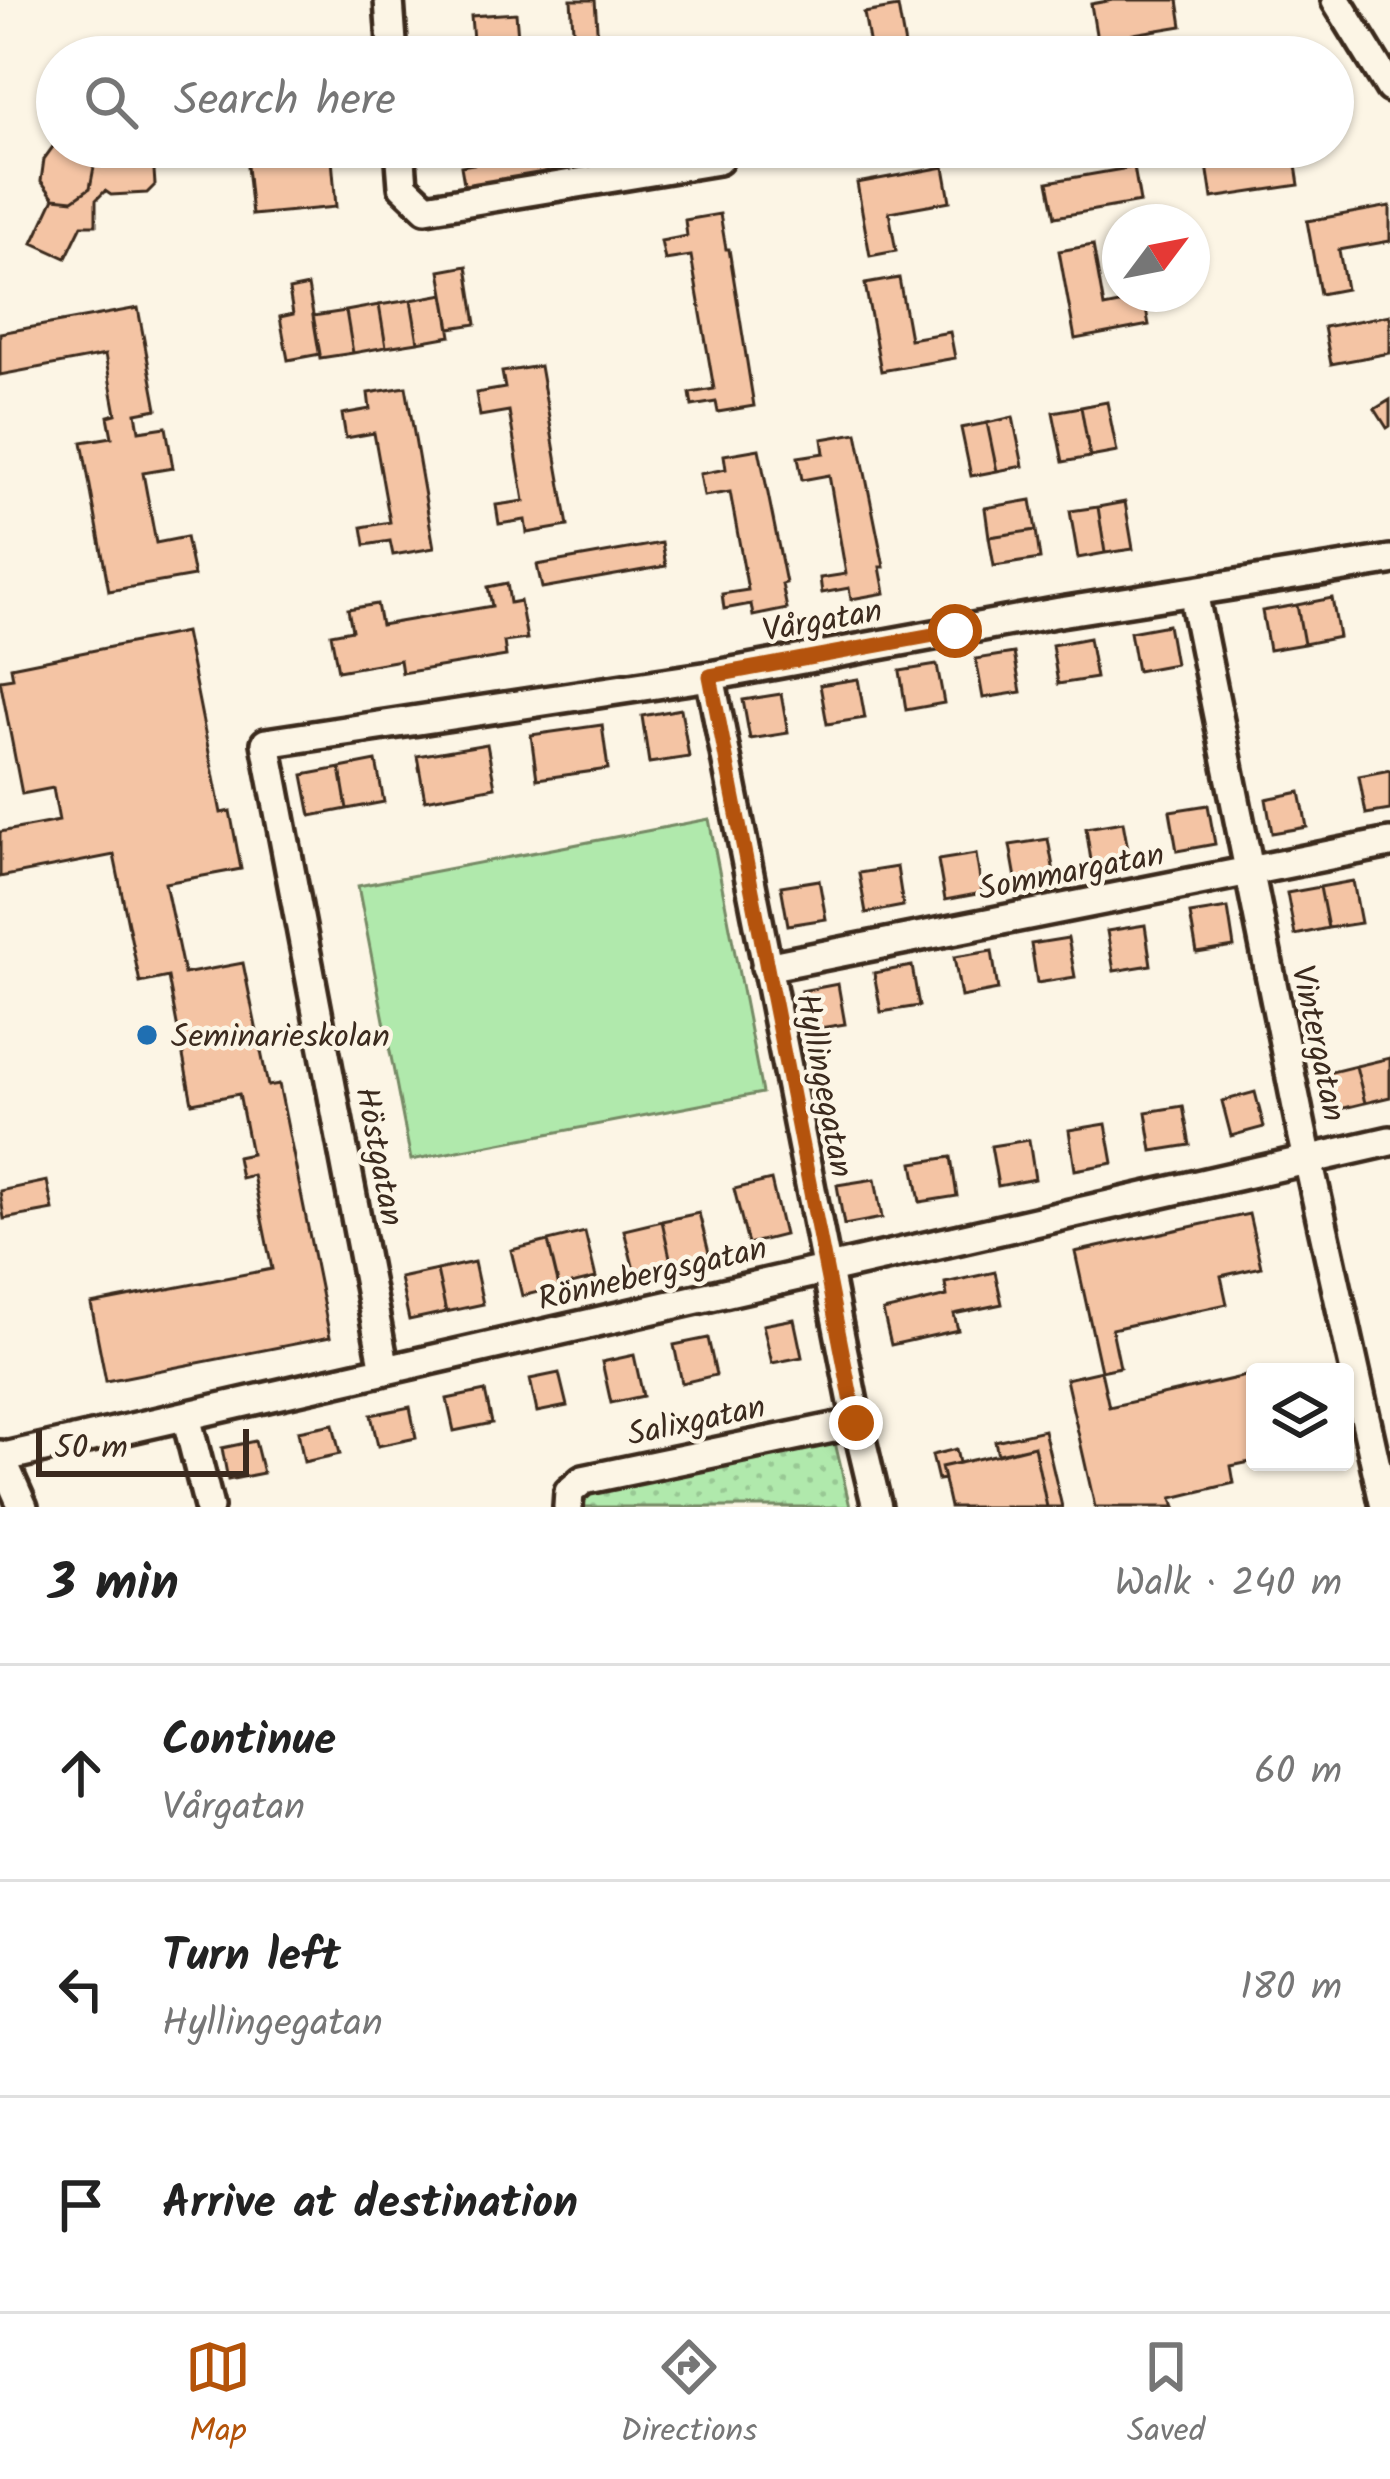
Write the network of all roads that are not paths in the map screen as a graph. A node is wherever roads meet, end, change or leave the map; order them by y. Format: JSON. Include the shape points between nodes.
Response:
{"nodes":[{"id":1,"x":388,"y":0,"type":"edge"},
{"id":2,"x":1336,"y":0,"type":"edge"},
{"id":3,"x":391,"y":36,"type":"edge"},
{"id":4,"x":1390,"y":88,"type":"edge"},
{"id":5,"x":402,"y":168,"type":"edge"},
{"id":6,"x":669,"y":168,"type":"edge"},
{"id":7,"x":1390,"y":560,"type":"edge"},
{"id":8,"x":1193,"y":592,"type":"junction"},
{"id":9,"x":710,"y":676,"type":"junction"},
{"id":10,"x":266,"y":743,"type":"joint"},
{"id":11,"x":1390,"y":843,"type":"edge"},
{"id":12,"x":1247,"y":871,"type":"junction"},
{"id":13,"x":766,"y":967,"type":"junction"},
{"id":14,"x":1390,"y":1141,"type":"edge"},
{"id":15,"x":1308,"y":1159,"type":"junction"},
{"id":16,"x":826,"y":1270,"type":"junction"},
{"id":17,"x":385,"y":1370,"type":"junction"},
{"id":18,"x":186,"y":1416,"type":"junction"},
{"id":19,"x":856,"y":1423,"type":"junction"},
{"id":20,"x":1380,"y":1436,"type":"edge"},
{"id":21,"x":0,"y":1457,"type":"edge"},
{"id":22,"x":23,"y":1507,"type":"edge"},
{"id":23,"x":209,"y":1507,"type":"edge"},
{"id":24,"x":568,"y":1507,"type":"edge"},
{"id":25,"x":877,"y":1507,"type":"edge"},
{"id":26,"x":1385,"y":1507,"type":"edge"}],
"edges":[{"from":1,"to":3,"type":"street"},
{"from":2,"to":4,"type":"street"},
{"from":5,"to":6,"type":"street","via":[[403,186],[426,208]]},
{"from":7,"to":8,"type":"street","name":"Vårgatan"},
{"from":8,"to":9,"type":"street","name":"Vårgatan"},
{"from":8,"to":12,"type":"street","name":"Vintergatan"},
{"from":9,"to":10,"type":"street","name":"Vårgatan"},
{"from":9,"to":13,"type":"street","name":"Hyllingegatan"},
{"from":10,"to":17,"type":"street","name":"Höstgatan"},
{"from":11,"to":12,"type":"street","name":"Sommargatan"},
{"from":12,"to":13,"type":"street","name":"Sommargatan"},
{"from":12,"to":15,"type":"street","name":"Vintergatan"},
{"from":13,"to":16,"type":"street","name":"Hyllingegatan"},
{"from":14,"to":15,"type":"street","name":"Rönnebergsgatan"},
{"from":15,"to":16,"type":"street","name":"Rönnebergsgatan"},
{"from":15,"to":20,"type":"street","name":"Vintergatan"},
{"from":16,"to":17,"type":"street","name":"Rönnebergsgatan"},
{"from":16,"to":19,"type":"street","name":"Hyllingegatan"},
{"from":17,"to":18,"type":"street","name":"Rönnebergsgatan"},
{"from":18,"to":21,"type":"street","name":"Rönnebergsgatan"},
{"from":18,"to":23,"type":"street"},
{"from":19,"to":24,"type":"street","name":"Salixgatan","via":[[583,1480],[569,1492]]},
{"from":19,"to":25,"type":"street","name":"Hyllingegatan"},
{"from":20,"to":26,"type":"street","name":"Vintergatan"},
{"from":21,"to":22,"type":"street"}]}
